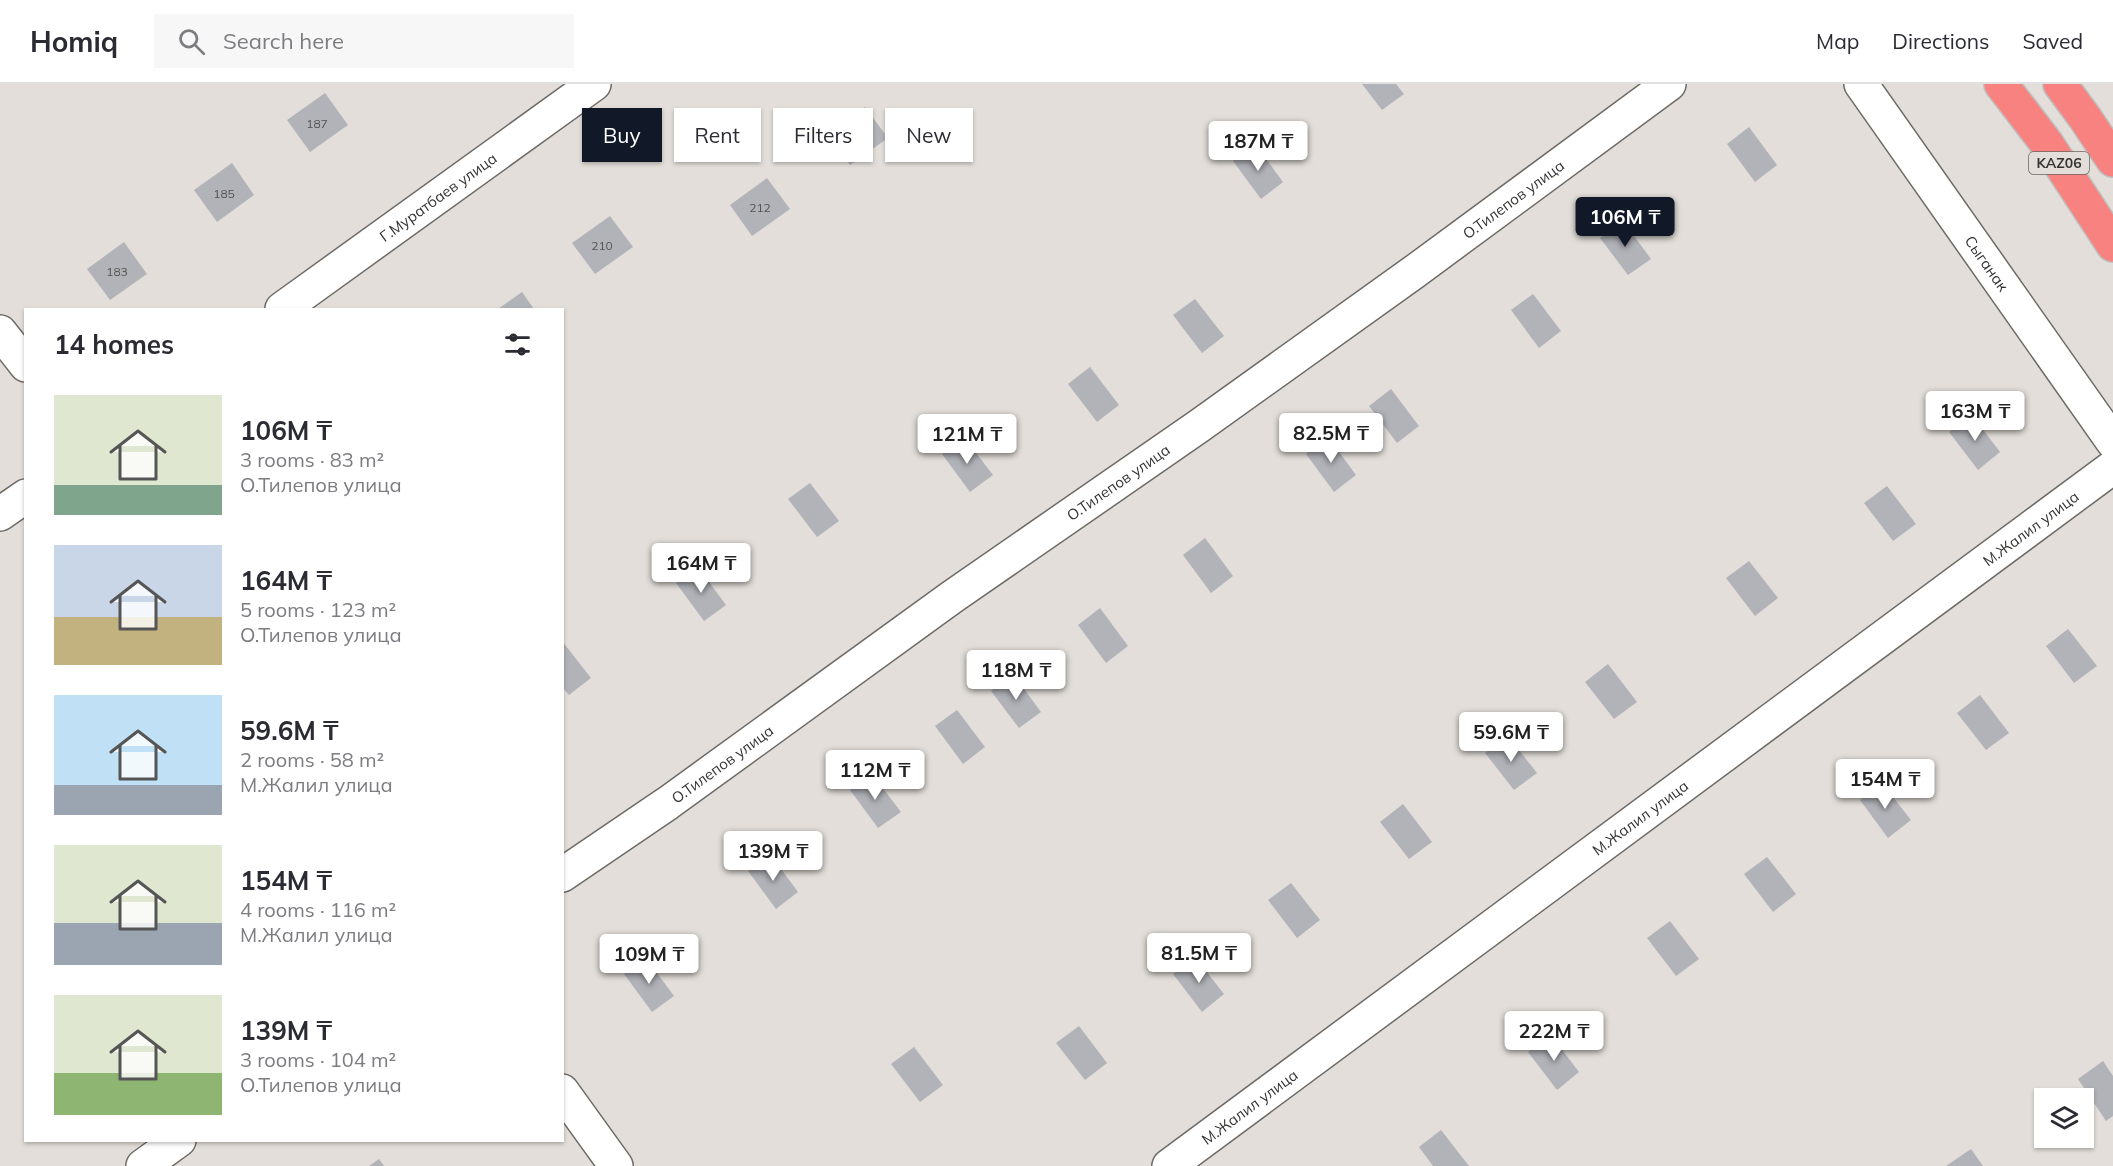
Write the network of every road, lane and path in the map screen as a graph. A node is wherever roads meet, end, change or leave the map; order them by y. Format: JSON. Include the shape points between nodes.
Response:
{"nodes":[{"id":1,"x":594,"y":84,"type":"edge"},
{"id":2,"x":1669,"y":84,"type":"edge"},
{"id":3,"x":1861,"y":84,"type":"edge"},
{"id":4,"x":2001,"y":84,"type":"edge"},
{"id":5,"x":2060,"y":84,"type":"edge"},
{"id":6,"x":2113,"y":160,"type":"edge"},
{"id":7,"x":2113,"y":245,"type":"edge"},
{"id":8,"x":283,"y":308,"type":"edge"},
{"id":9,"x":0,"y":332,"type":"edge"},
{"id":10,"x":24,"y":362,"type":"edge"},
{"id":11,"x":2113,"y":442,"type":"edge"},
{"id":12,"x":2113,"y":467,"type":"edge"},
{"id":13,"x":24,"y":497,"type":"edge"},
{"id":14,"x":0,"y":514,"type":"edge"},
{"id":15,"x":564,"y":874,"type":"edge"},
{"id":16,"x":564,"y":1094,"type":"edge"},
{"id":17,"x":176,"y":1142,"type":"edge"},
{"id":18,"x":143,"y":1166,"type":"edge"},
{"id":19,"x":616,"y":1166,"type":"edge"},
{"id":20,"x":1169,"y":1166,"type":"edge"}],
"edges":[{"from":1,"to":8,"type":"street","name":"Г.Муратбаев улица"},
{"from":2,"to":15,"type":"street","name":"О.Тилепов улица","via":[[1199,426]]},
{"from":3,"to":11,"type":"street","name":"Сыганак"},
{"from":4,"to":7,"type":"highway","number":"KАZ06","via":[[2047,144]]},
{"from":5,"to":6,"type":"highway","number":"KАZ06"},
{"from":9,"to":10,"type":"street"},
{"from":12,"to":20,"type":"street","name":"М.Жалил улица"},
{"from":13,"to":14,"type":"street"},
{"from":16,"to":19,"type":"street"},
{"from":17,"to":18,"type":"street"}]}
